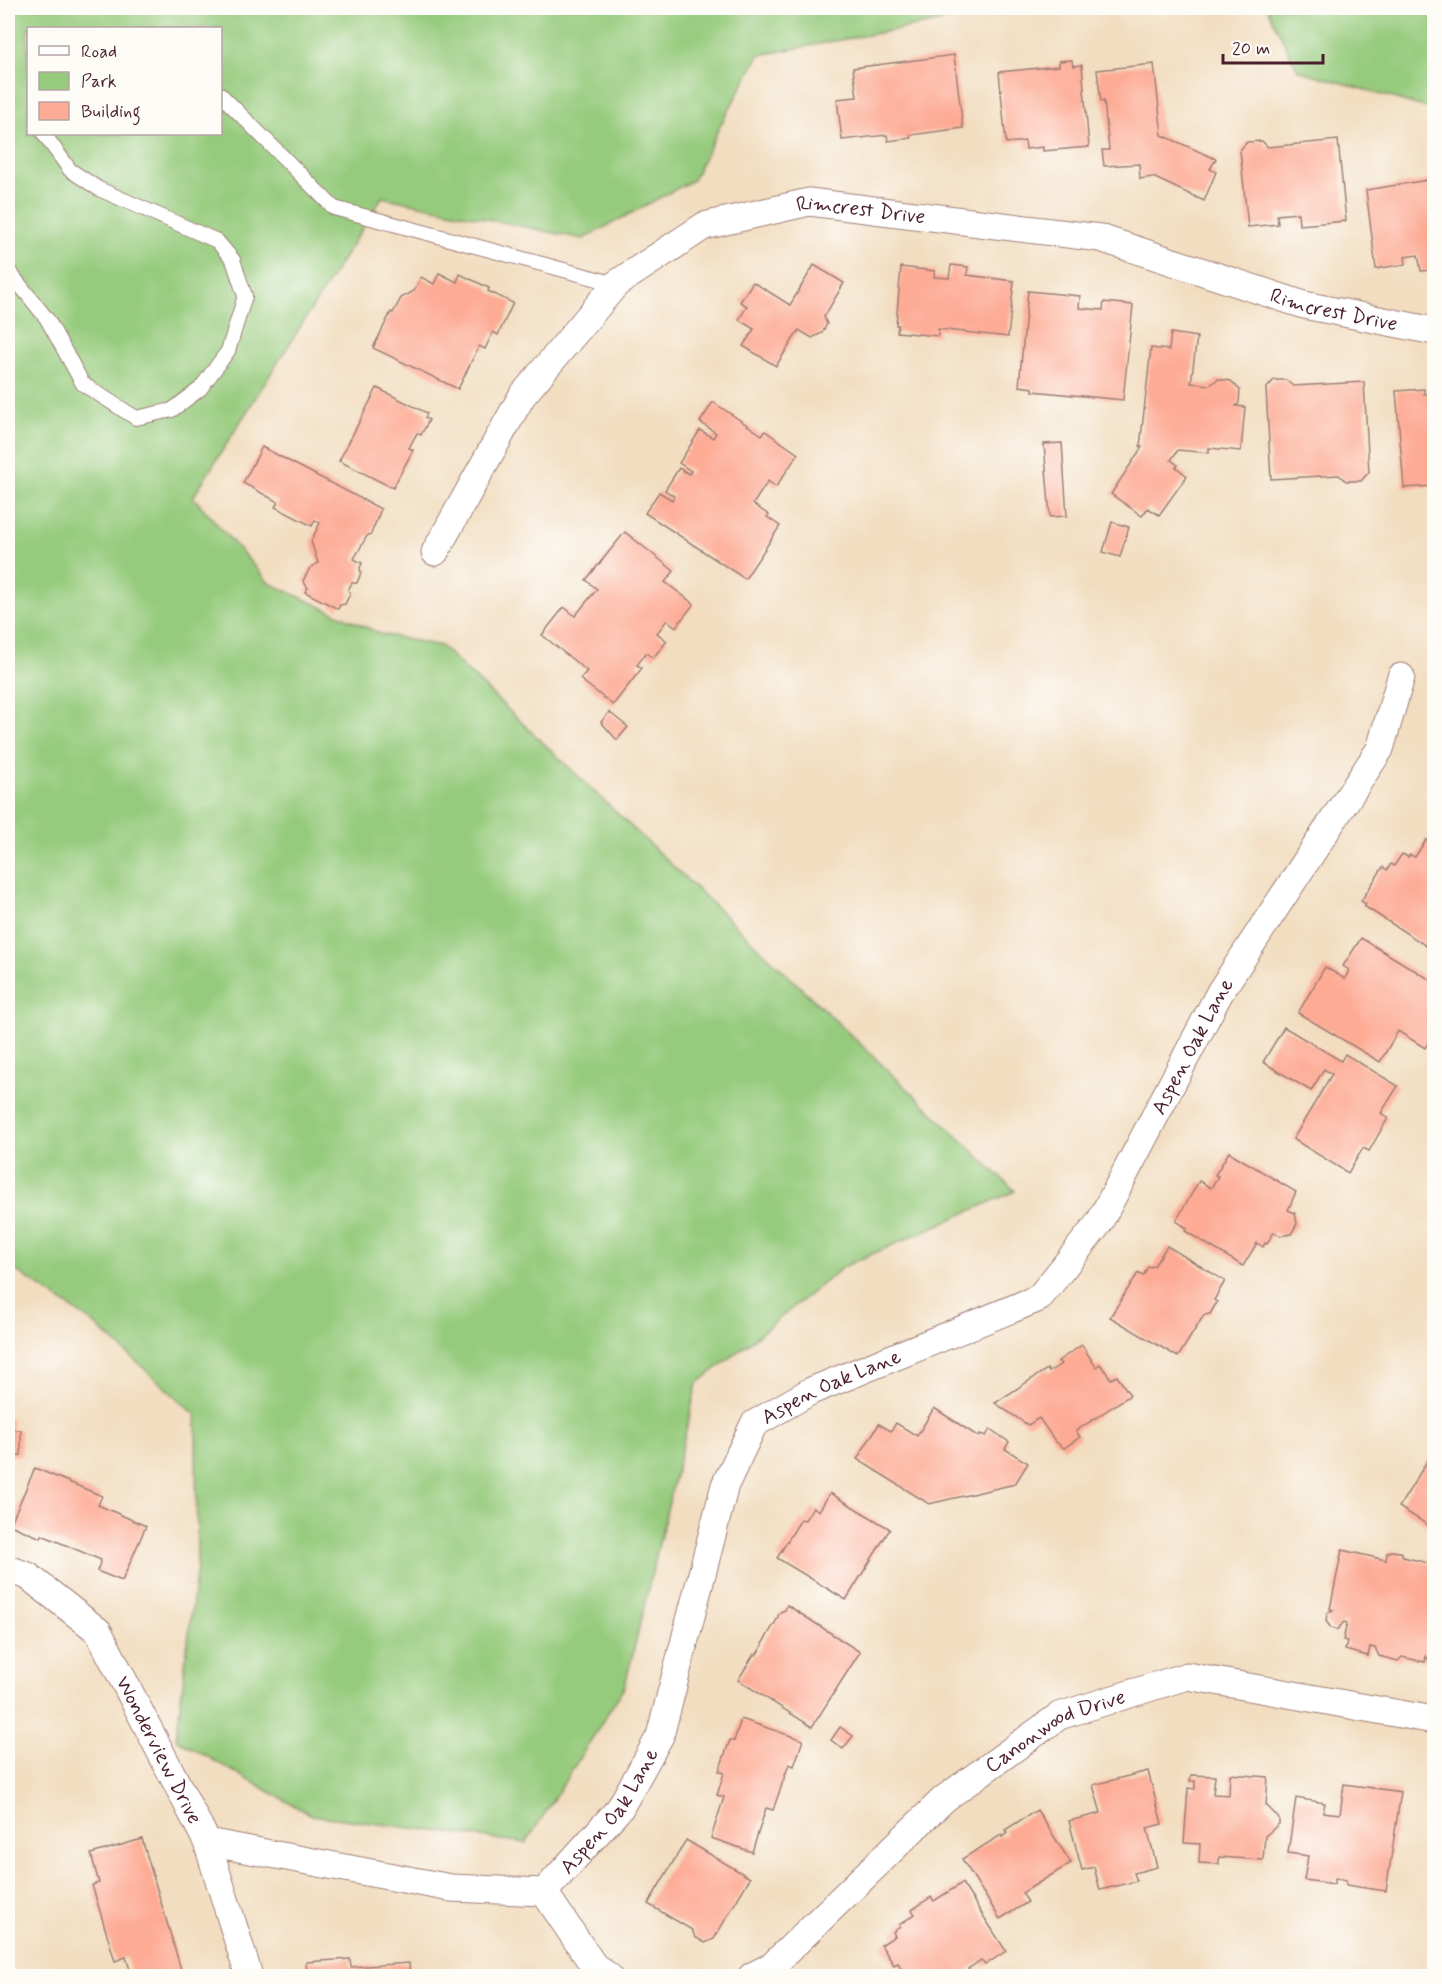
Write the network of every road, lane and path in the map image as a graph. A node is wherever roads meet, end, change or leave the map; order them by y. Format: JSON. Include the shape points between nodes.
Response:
{"nodes":[{"id":1,"x":222,"y":96,"type":"edge"},
{"id":2,"x":45,"y":135,"type":"edge"},
{"id":3,"x":8,"y":270,"type":"edge"},
{"id":4,"x":616,"y":284,"type":"junction"},
{"id":5,"x":1434,"y":331,"type":"edge"},
{"id":6,"x":435,"y":552,"type":"dead end"},
{"id":7,"x":1401,"y":677,"type":"dead end"},
{"id":8,"x":8,"y":1569,"type":"edge"},
{"id":9,"x":1434,"y":1720,"type":"edge"},
{"id":10,"x":207,"y":1842,"type":"junction"},
{"id":11,"x":544,"y":1892,"type":"junction"},
{"id":12,"x":249,"y":1977,"type":"edge"},
{"id":13,"x":608,"y":1977,"type":"edge"},
{"id":14,"x":752,"y":1977,"type":"edge"}],
"edges":[{"from":1,"to":4,"type":"lane","via":[[334,208]]},
{"from":2,"to":3,"type":"lane","via":[[70,170],[99,189],[217,240],[233,260],[245,296],[228,351],[200,389],[172,410],[136,418],[83,384],[47,319]]},
{"from":4,"to":5,"type":"street","name":"Rimcrest Drive","via":[[704,226],[809,202],[1100,238],[1304,306]]},
{"from":4,"to":6,"type":"street","name":"Rimcrest Drive","via":[[522,396]]},
{"from":7,"to":11,"type":"street","name":"Aspen Oak Lane","via":[[1380,749],[1220,992],[1099,1223],[1039,1298],[811,1390],[754,1424],[725,1485],[660,1736],[620,1808]]},
{"from":8,"to":10,"type":"street","name":"Wonderview Drive","via":[[28,1576],[98,1631]]},
{"from":9,"to":14,"type":"street","name":"Canonwood Drive","via":[[1187,1676],[1059,1716],[944,1799],[772,1966]]},
{"from":10,"to":11,"type":"street","name":"Aspen Oak Lane","via":[[451,1888]]},
{"from":10,"to":12,"type":"street","name":"Wonderview Drive"},
{"from":11,"to":13,"type":"street","via":[[594,1966]]}]}
